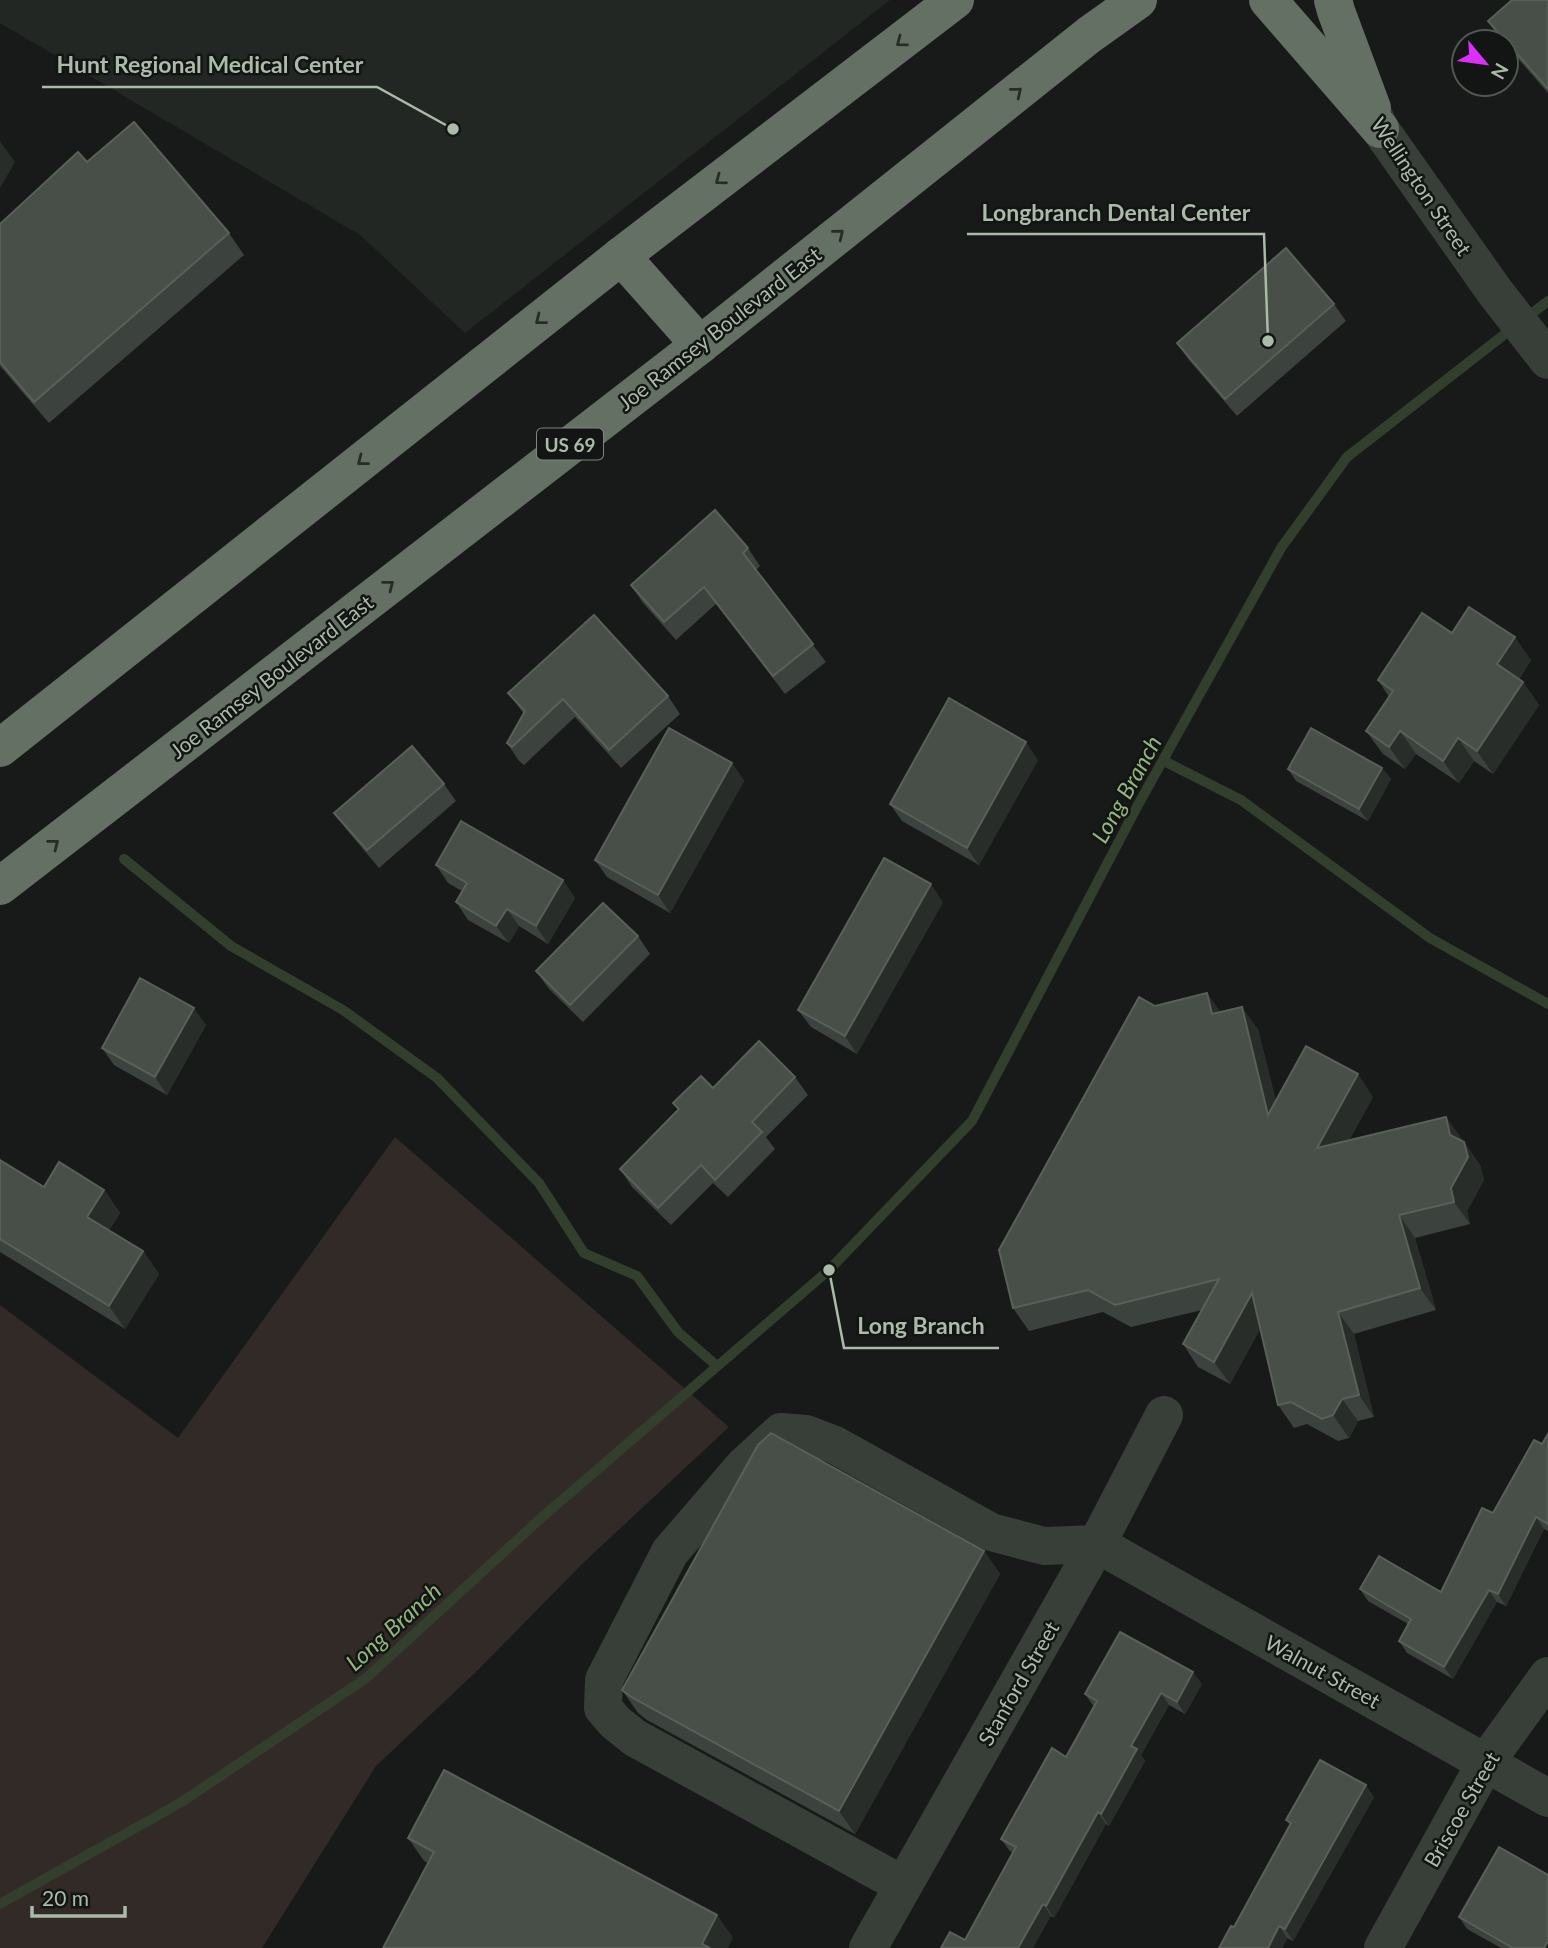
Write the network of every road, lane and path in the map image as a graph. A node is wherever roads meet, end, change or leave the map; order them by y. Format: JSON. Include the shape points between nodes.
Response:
{"nodes":[{"id":1,"x":954,"y":0,"type":"edge"},
{"id":2,"x":1138,"y":0,"type":"edge"},
{"id":3,"x":1159,"y":0,"type":"edge"},
{"id":4,"x":1268,"y":0,"type":"edge"},
{"id":5,"x":1316,"y":0,"type":"edge"},
{"id":6,"x":1333,"y":0,"type":"edge"},
{"id":7,"x":1089,"y":34,"type":"junction"},
{"id":8,"x":1380,"y":129,"type":"junction"},
{"id":9,"x":621,"y":256,"type":"junction"},
{"id":10,"x":700,"y":345,"type":"junction"},
{"id":11,"x":1546,"y":357,"type":"edge"},
{"id":12,"x":0,"y":748,"type":"edge"},
{"id":13,"x":0,"y":886,"type":"edge"},
{"id":14,"x":1164,"y":1415,"type":"dead end"},
{"id":15,"x":1097,"y":1544,"type":"junction"},
{"id":16,"x":1548,"y":1676,"type":"edge"},
{"id":17,"x":1486,"y":1762,"type":"junction"},
{"id":18,"x":1548,"y":1798,"type":"edge"},
{"id":19,"x":903,"y":1885,"type":"junction"},
{"id":20,"x":868,"y":1948,"type":"edge"},
{"id":21,"x":1383,"y":1948,"type":"edge"}],
"edges":[{"from":1,"to":9,"type":"highway","one_way":true},
{"from":2,"to":7,"type":"highway","name":"Joe Ramsey Boulevard East","number":"US 69"},
{"from":3,"to":7,"type":"highway"},
{"from":4,"to":8,"type":"highway"},
{"from":5,"to":8,"type":"street","name":"Wellington Street"},
{"from":6,"to":8,"type":"highway"},
{"from":10,"to":7,"type":"highway","name":"Joe Ramsey Boulevard East","number":"US 69","one_way":true},
{"from":8,"to":11,"type":"street","name":"Wellington Street"},
{"from":9,"to":10,"type":"highway"},
{"from":9,"to":12,"type":"highway","one_way":true},
{"from":13,"to":10,"type":"highway","name":"Joe Ramsey Boulevard East","number":"US 69","one_way":true},
{"from":14,"to":15,"type":"street","name":"Stanford Street"},
{"from":15,"to":17,"type":"street","name":"Walnut Street"},
{"from":15,"to":19,"type":"street","name":"Stanford Street"},
{"from":15,"to":19,"type":"street","via":[[1044,1546],[991,1532],[835,1445],[806,1434],[781,1432],[744,1466],[670,1552],[604,1680],[603,1708],[635,1738]]},
{"from":16,"to":17,"type":"street","name":"Briscoe Street"},
{"from":17,"to":18,"type":"street","name":"Walnut Street"},
{"from":17,"to":21,"type":"street","name":"Briscoe Street"},
{"from":19,"to":20,"type":"street","name":"Stanford Street"}]}
